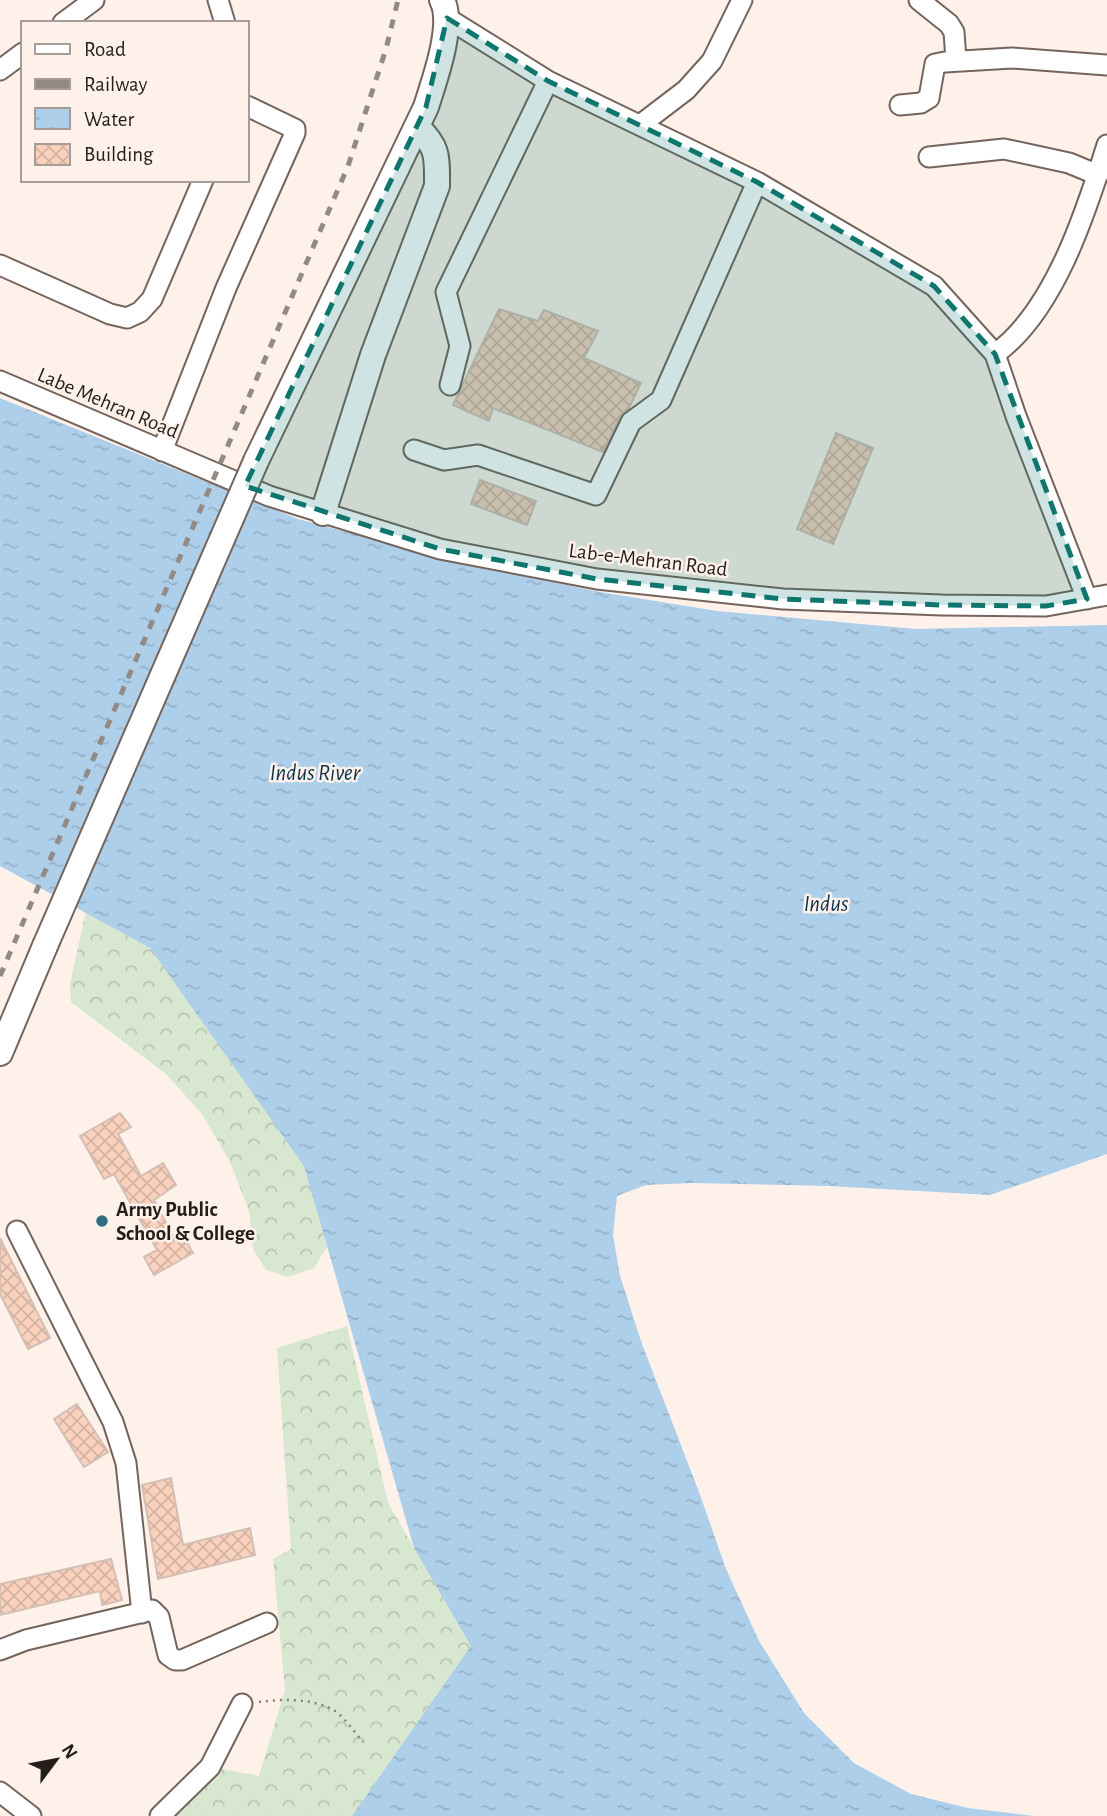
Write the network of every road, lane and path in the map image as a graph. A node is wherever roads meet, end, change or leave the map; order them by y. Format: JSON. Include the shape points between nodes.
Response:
{"nodes":[{"id":1,"x":94,"y":0,"type":"edge"},
{"id":2,"x":218,"y":0,"type":"edge"},
{"id":3,"x":742,"y":0,"type":"edge"},
{"id":4,"x":919,"y":0,"type":"edge"},
{"id":5,"x":446,"y":6,"type":"edge"},
{"id":6,"x":66,"y":21,"type":"edge"},
{"id":7,"x":224,"y":21,"type":"edge"},
{"id":8,"x":21,"y":54,"type":"edge"},
{"id":9,"x":956,"y":60,"type":"junction"},
{"id":10,"x":1107,"y":65,"type":"edge"},
{"id":11,"x":0,"y":70,"type":"edge"},
{"id":12,"x":548,"y":81,"type":"junction"},
{"id":13,"x":900,"y":105,"type":"dead end"},
{"id":14,"x":248,"y":106,"type":"edge"},
{"id":15,"x":640,"y":125,"type":"junction"},
{"id":16,"x":417,"y":127,"type":"junction"},
{"id":17,"x":1107,"y":145,"type":"edge"},
{"id":18,"x":929,"y":158,"type":"dead end"},
{"id":19,"x":1098,"y":175,"type":"junction"},
{"id":20,"x":202,"y":182,"type":"edge"},
{"id":21,"x":757,"y":182,"type":"junction"},
{"id":22,"x":0,"y":265,"type":"edge"},
{"id":23,"x":995,"y":354,"type":"junction"},
{"id":24,"x":0,"y":381,"type":"edge"},
{"id":25,"x":450,"y":385,"type":"dead end"},
{"id":26,"x":414,"y":450,"type":"dead end"},
{"id":27,"x":162,"y":451,"type":"junction"},
{"id":28,"x":197,"y":466,"type":"joint"},
{"id":29,"x":323,"y":513,"type":"junction"},
{"id":30,"x":1107,"y":595,"type":"edge"},
{"id":31,"x":1087,"y":598,"type":"junction"},
{"id":32,"x":0,"y":1053,"type":"edge"},
{"id":33,"x":17,"y":1231,"type":"dead end"},
{"id":34,"x":142,"y":1613,"type":"junction"},
{"id":35,"x":267,"y":1623,"type":"dead end"},
{"id":36,"x":0,"y":1650,"type":"edge"},
{"id":37,"x":242,"y":1704,"type":"joint"},
{"id":38,"x":363,"y":1742,"type":"dead end"},
{"id":39,"x":0,"y":1792,"type":"edge"},
{"id":40,"x":32,"y":1816,"type":"edge"},
{"id":41,"x":160,"y":1816,"type":"edge"}],
"edges":[{"from":1,"to":6,"type":"street"},
{"from":2,"to":7,"type":"street"},
{"from":3,"to":15,"type":"street","via":[[712,61],[685,90]]},
{"from":4,"to":9,"type":"street","via":[[949,24]]},
{"from":5,"to":12,"type":"street"},
{"from":5,"to":16,"type":"main road","via":[[437,71]]},
{"from":8,"to":11,"type":"street"},
{"from":9,"to":10,"type":"street","via":[[1012,58]]},
{"from":9,"to":13,"type":"street","via":[[935,64],[929,98]]},
{"from":12,"to":15,"type":"street"},
{"from":12,"to":25,"type":"street","via":[[446,292],[460,346]]},
{"from":14,"to":27,"type":"street","via":[[295,133],[226,288]]},
{"from":15,"to":21,"type":"street"},
{"from":16,"to":29,"type":"main road","via":[[430,140],[437,158],[437,186],[373,355]]},
{"from":16,"to":32,"type":"main road","bridge":true,"via":[[256,461]]},
{"from":17,"to":19,"type":"street"},
{"from":18,"to":19,"type":"street","via":[[1004,149],[1069,163]]},
{"from":19,"to":23,"type":"street","via":[[1070,248],[1037,309],[1013,342]]},
{"from":20,"to":22,"type":"street","via":[[152,299],[127,318]]},
{"from":21,"to":23,"type":"street","via":[[934,286]]},
{"from":21,"to":26,"type":"street","via":[[661,400],[631,422],[596,495],[478,455],[444,460]]},
{"from":23,"to":31,"type":"street"},
{"from":24,"to":27,"type":"street","name":"Labe Mehran Road"},
{"from":27,"to":28,"type":"street","name":"Labe Mehran Road"},
{"from":28,"to":29,"type":"street","name":"Lab-e-Mehran Road"},
{"from":29,"to":31,"type":"street","name":"Lab-e-Mehran Road","via":[[439,549],[597,579],[783,599],[1046,606]]},
{"from":30,"to":31,"type":"street","name":"Lab-e-Mehran Road"},
{"from":33,"to":34,"type":"street","via":[[116,1432],[126,1463]]},
{"from":34,"to":35,"type":"street","via":[[152,1610],[159,1617],[168,1655],[175,1660]]},
{"from":34,"to":36,"type":"street"},
{"from":37,"to":38,"type":"path","via":[[282,1699],[333,1710]]},
{"from":37,"to":41,"type":"street","via":[[210,1767]]},
{"from":39,"to":40,"type":"street"}]}
